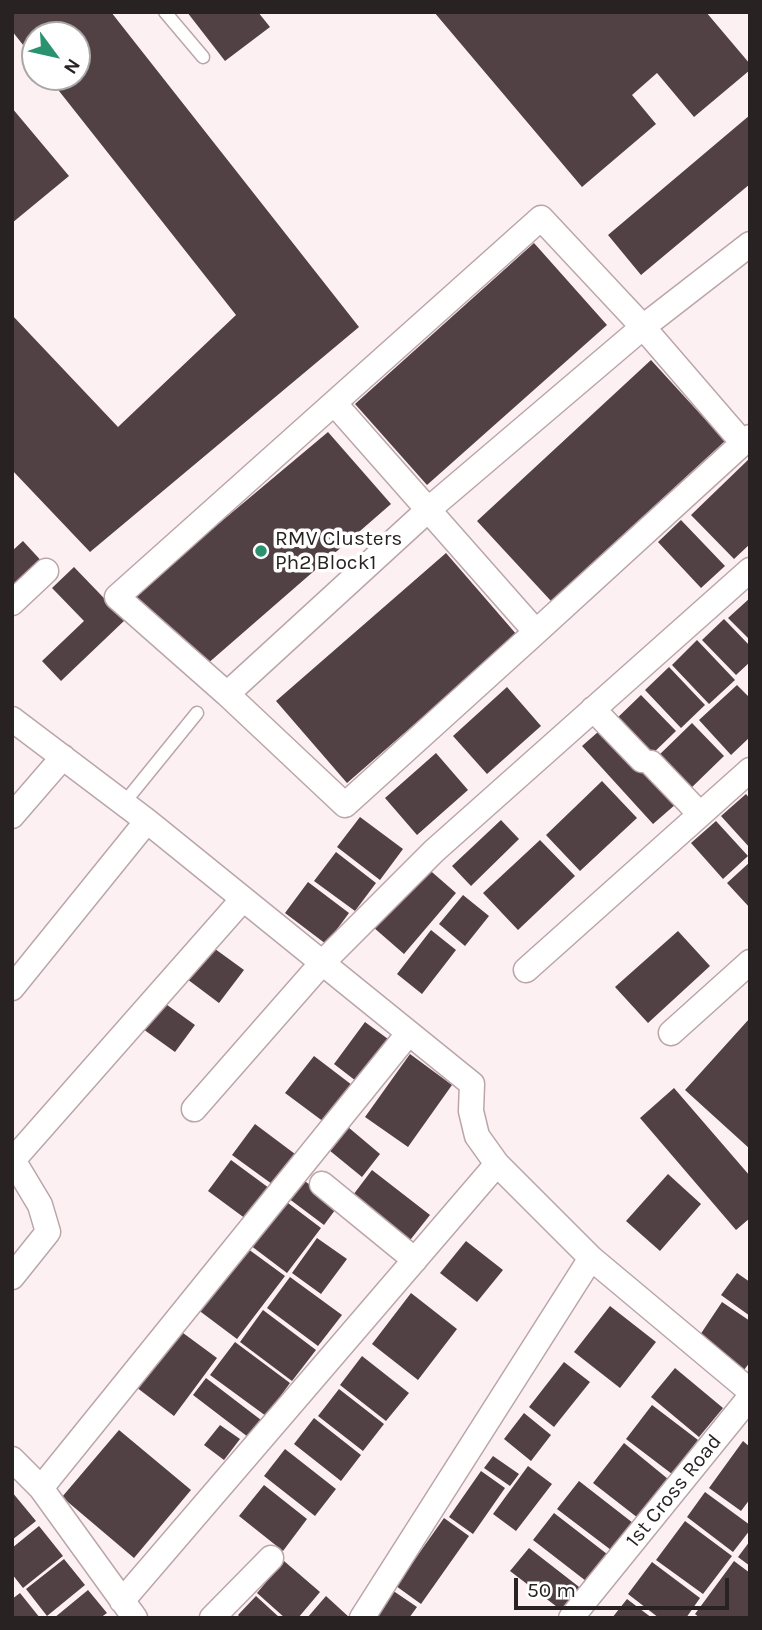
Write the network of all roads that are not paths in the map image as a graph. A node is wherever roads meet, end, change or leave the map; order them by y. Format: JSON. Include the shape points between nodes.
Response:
{"nodes":[{"id":1,"x":165,"y":12,"type":"edge"},
{"id":2,"x":203,"y":58,"type":"dead end"},
{"id":3,"x":750,"y":244,"type":"edge"},
{"id":4,"x":643,"y":327,"type":"junction"},
{"id":5,"x":334,"y":403,"type":"junction"},
{"id":6,"x":746,"y":440,"type":"edge"},
{"id":7,"x":429,"y":509,"type":"junction"},
{"id":8,"x":750,"y":570,"type":"edge"},
{"id":9,"x":46,"y":571,"type":"dead end"},
{"id":10,"x":12,"y":603,"type":"edge"},
{"id":11,"x":536,"y":632,"type":"junction"},
{"id":12,"x":227,"y":694,"type":"junction"},
{"id":13,"x":593,"y":709,"type":"junction"},
{"id":14,"x":197,"y":713,"type":"dead end"},
{"id":15,"x":12,"y":719,"type":"edge"},
{"id":16,"x":63,"y":757,"type":"junction"},
{"id":17,"x":750,"y":770,"type":"edge"},
{"id":18,"x":124,"y":803,"type":"junction"},
{"id":19,"x":701,"y":814,"type":"junction"},
{"id":20,"x":12,"y":816,"type":"edge"},
{"id":21,"x":147,"y":821,"type":"junction"},
{"id":22,"x":243,"y":899,"type":"junction"},
{"id":23,"x":750,"y":962,"type":"edge"},
{"id":24,"x":322,"y":964,"type":"junction"},
{"id":25,"x":526,"y":970,"type":"dead end"},
{"id":26,"x":12,"y":988,"type":"edge"},
{"id":27,"x":671,"y":1033,"type":"dead end"},
{"id":28,"x":408,"y":1034,"type":"junction"},
{"id":29,"x":194,"y":1109,"type":"dead end"},
{"id":30,"x":497,"y":1164,"type":"junction"},
{"id":31,"x":322,"y":1184,"type":"dead end"},
{"id":32,"x":591,"y":1258,"type":"junction"},
{"id":33,"x":415,"y":1260,"type":"junction"},
{"id":34,"x":12,"y":1277,"type":"edge"},
{"id":35,"x":750,"y":1391,"type":"edge"},
{"id":36,"x":750,"y":1397,"type":"edge"},
{"id":37,"x":12,"y":1459,"type":"edge"},
{"id":38,"x":41,"y":1488,"type":"junction"},
{"id":39,"x":271,"y":1558,"type":"dead end"},
{"id":40,"x":129,"y":1609,"type":"edge"},
{"id":41,"x":212,"y":1618,"type":"edge"},
{"id":42,"x":362,"y":1618,"type":"edge"},
{"id":43,"x":571,"y":1618,"type":"edge"}],
"edges":[{"from":1,"to":2,"type":"lane"},
{"from":3,"to":4,"type":"street"},
{"from":4,"to":5,"type":"street","via":[[541,218]]},
{"from":4,"to":6,"type":"street"},
{"from":4,"to":7,"type":"street"},
{"from":5,"to":7,"type":"street"},
{"from":5,"to":12,"type":"street","via":[[117,597]]},
{"from":6,"to":11,"type":"street"},
{"from":7,"to":11,"type":"street"},
{"from":7,"to":12,"type":"street"},
{"from":8,"to":13,"type":"street"},
{"from":9,"to":10,"type":"street"},
{"from":11,"to":12,"type":"street","via":[[345,805]]},
{"from":13,"to":19,"type":"street"},
{"from":13,"to":24,"type":"street","via":[[434,850]]},
{"from":14,"to":18,"type":"lane"},
{"from":15,"to":16,"type":"street"},
{"from":16,"to":18,"type":"street"},
{"from":16,"to":20,"type":"street"},
{"from":17,"to":19,"type":"street"},
{"from":18,"to":21,"type":"street"},
{"from":19,"to":25,"type":"street"},
{"from":21,"to":22,"type":"street"},
{"from":21,"to":26,"type":"street"},
{"from":22,"to":24,"type":"street"},
{"from":22,"to":34,"type":"street","via":[[13,1160],[40,1205],[48,1233]]},
{"from":23,"to":27,"type":"street"},
{"from":24,"to":28,"type":"street"},
{"from":24,"to":29,"type":"street"},
{"from":28,"to":30,"type":"street","via":[[472,1084],[471,1111],[477,1136]]},
{"from":28,"to":38,"type":"street"},
{"from":30,"to":32,"type":"street"},
{"from":30,"to":33,"type":"street"},
{"from":31,"to":33,"type":"street"},
{"from":32,"to":35,"type":"street"},
{"from":32,"to":42,"type":"street"},
{"from":33,"to":40,"type":"street"},
{"from":36,"to":43,"type":"street","name":"1st Cross Road"},
{"from":37,"to":38,"type":"street"},
{"from":38,"to":40,"type":"street"},
{"from":39,"to":41,"type":"street"}]}
